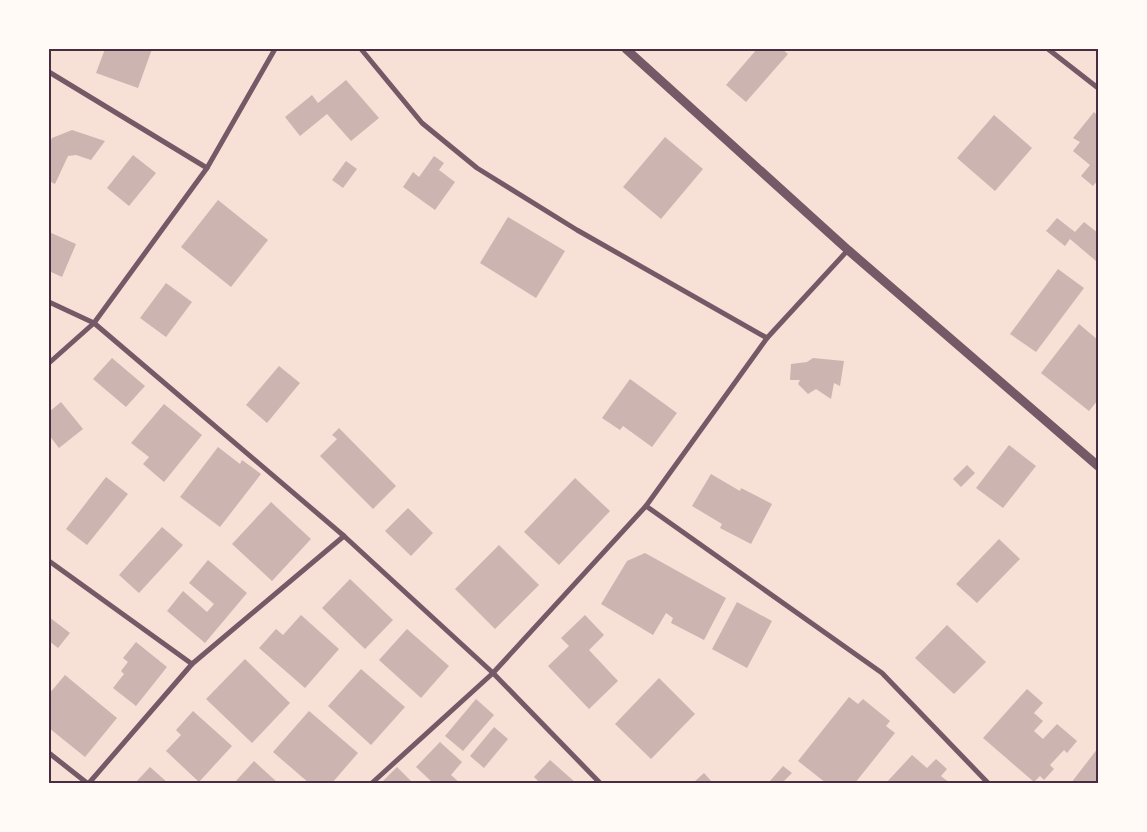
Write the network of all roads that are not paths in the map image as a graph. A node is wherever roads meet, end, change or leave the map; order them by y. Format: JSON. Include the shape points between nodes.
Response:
{"nodes":[{"id":1,"x":275,"y":49,"type":"edge"},
{"id":2,"x":360,"y":49,"type":"edge"},
{"id":3,"x":626,"y":49,"type":"edge"},
{"id":4,"x":1048,"y":49,"type":"edge"},
{"id":5,"x":49,"y":72,"type":"edge"},
{"id":6,"x":1098,"y":88,"type":"edge"},
{"id":7,"x":207,"y":168,"type":"junction"},
{"id":8,"x":848,"y":250,"type":"junction"},
{"id":9,"x":49,"y":302,"type":"edge"},
{"id":10,"x":94,"y":324,"type":"junction"},
{"id":11,"x":767,"y":338,"type":"junction"},
{"id":12,"x":49,"y":363,"type":"edge"},
{"id":13,"x":1098,"y":466,"type":"edge"},
{"id":14,"x":646,"y":506,"type":"junction"},
{"id":15,"x":344,"y":536,"type":"junction"},
{"id":16,"x":49,"y":561,"type":"edge"},
{"id":17,"x":192,"y":664,"type":"junction"},
{"id":18,"x":493,"y":673,"type":"junction"},
{"id":19,"x":49,"y":753,"type":"edge"},
{"id":20,"x":88,"y":783,"type":"edge"},
{"id":21,"x":372,"y":783,"type":"edge"},
{"id":22,"x":600,"y":783,"type":"edge"},
{"id":23,"x":988,"y":783,"type":"edge"}],
"edges":[{"from":1,"to":7,"type":"street"},
{"from":2,"to":11,"type":"street","via":[[422,123],[477,168],[577,230]]},
{"from":3,"to":8,"type":"street"},
{"from":4,"to":6,"type":"street"},
{"from":5,"to":7,"type":"street"},
{"from":7,"to":10,"type":"street"},
{"from":8,"to":11,"type":"street"},
{"from":8,"to":13,"type":"street"},
{"from":9,"to":10,"type":"street"},
{"from":10,"to":12,"type":"street"},
{"from":10,"to":15,"type":"street"},
{"from":11,"to":14,"type":"street"},
{"from":14,"to":18,"type":"street"},
{"from":14,"to":23,"type":"street","via":[[882,673]]},
{"from":15,"to":17,"type":"street"},
{"from":15,"to":18,"type":"street"},
{"from":16,"to":17,"type":"street"},
{"from":17,"to":20,"type":"street"},
{"from":18,"to":21,"type":"street"},
{"from":18,"to":22,"type":"street"},
{"from":19,"to":20,"type":"street"}]}
